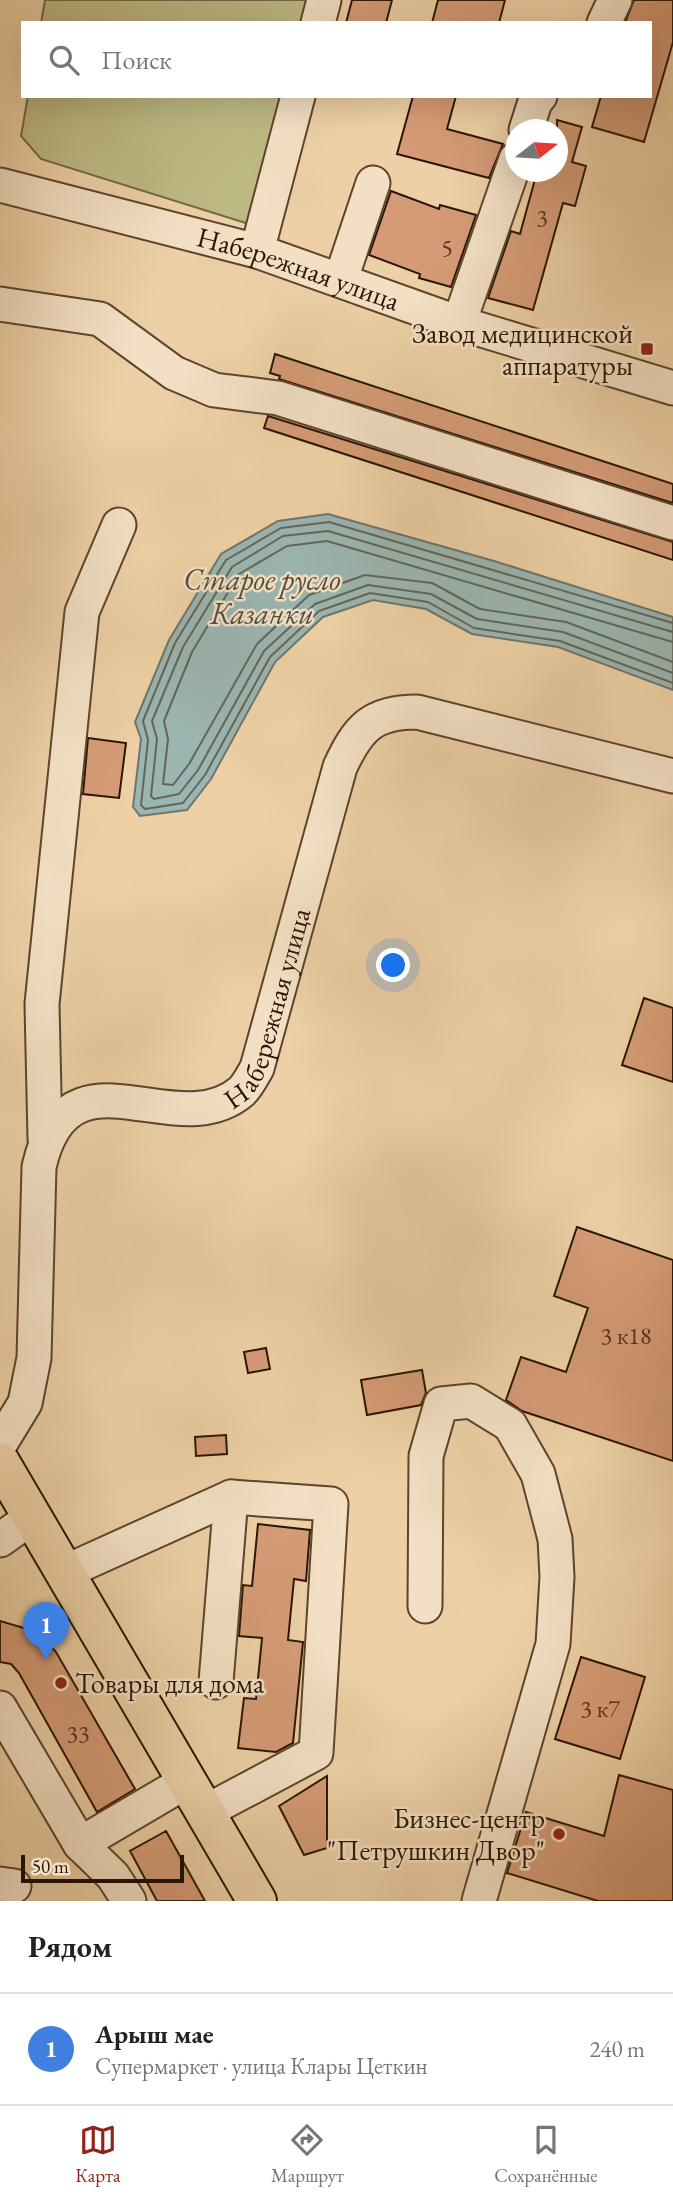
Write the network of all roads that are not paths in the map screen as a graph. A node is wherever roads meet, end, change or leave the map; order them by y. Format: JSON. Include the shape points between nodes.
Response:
{"nodes":[{"id":1,"x":324,"y":0,"type":"edge"},
{"id":2,"x":615,"y":0,"type":"edge"},
{"id":3,"x":319,"y":21,"type":"edge"},
{"id":4,"x":605,"y":21,"type":"edge"},
{"id":5,"x":297,"y":98,"type":"edge"},
{"id":6,"x":539,"y":98,"type":"edge"},
{"id":7,"x":531,"y":119,"type":"edge"},
{"id":8,"x":508,"y":182,"type":"edge"},
{"id":9,"x":373,"y":183,"type":"dead end"},
{"id":10,"x":0,"y":185,"type":"edge"},
{"id":11,"x":257,"y":251,"type":"junction"},
{"id":12,"x":341,"y":279,"type":"junction"},
{"id":13,"x":0,"y":304,"type":"edge"},
{"id":14,"x":459,"y":323,"type":"junction"},
{"id":15,"x":673,"y":388,"type":"edge"},
{"id":16,"x":673,"y":523,"type":"edge"},
{"id":17,"x":119,"y":525,"type":"dead end"},
{"id":18,"x":673,"y":776,"type":"edge"},
{"id":19,"x":46,"y":1139,"type":"junction"},
{"id":20,"x":0,"y":1444,"type":"edge"},
{"id":21,"x":0,"y":1462,"type":"edge"},
{"id":22,"x":231,"y":1497,"type":"junction"},
{"id":23,"x":32,"y":1517,"type":"junction"},
{"id":24,"x":0,"y":1541,"type":"edge"},
{"id":25,"x":65,"y":1572,"type":"junction"},
{"id":26,"x":425,"y":1606,"type":"dead end"},
{"id":27,"x":216,"y":1682,"type":"dead end"},
{"id":28,"x":0,"y":1708,"type":"edge"},
{"id":29,"x":196,"y":1797,"type":"junction"},
{"id":30,"x":80,"y":1844,"type":"junction"},
{"id":31,"x":259,"y":1900,"type":"edge"},
{"id":32,"x":129,"y":1901,"type":"edge"},
{"id":33,"x":479,"y":1901,"type":"edge"}],
"edges":[{"from":1,"to":3,"type":"street"},
{"from":2,"to":4,"type":"street"},
{"from":5,"to":11,"type":"street"},
{"from":6,"to":7,"type":"street"},
{"from":8,"to":14,"type":"street"},
{"from":9,"to":12,"type":"street"},
{"from":10,"to":11,"type":"street","name":"Набережная улица"},
{"from":11,"to":12,"type":"street","name":"Набережная улица"},
{"from":12,"to":14,"type":"street","name":"Набережная улица"},
{"from":13,"to":16,"type":"street","via":[[100,319],[174,373],[214,390],[278,398]]},
{"from":14,"to":15,"type":"street","name":"Набережная улица"},
{"from":17,"to":19,"type":"street","via":[[82,612],[43,1004]]},
{"from":18,"to":19,"type":"street","name":"Набережная улица","via":[[417,712],[393,712],[370,723],[354,738],[340,767],[257,1068],[243,1090],[222,1102],[191,1107],[104,1099],[79,1105],[58,1121]]},
{"from":19,"to":20,"type":"street","name":"Набережная улица","via":[[39,1167],[34,1358],[25,1404]]},
{"from":21,"to":23,"type":"main road"},
{"from":22,"to":25,"type":"street"},
{"from":22,"to":27,"type":"street"},
{"from":22,"to":29,"type":"street","via":[[331,1504],[316,1753]]},
{"from":23,"to":24,"type":"street"},
{"from":23,"to":25,"type":"main road"},
{"from":25,"to":29,"type":"main road"},
{"from":26,"to":33,"type":"street","via":[[426,1456],[441,1404],[471,1401],[510,1425],[538,1474],[555,1539],[557,1577],[553,1644]]},
{"from":28,"to":30,"type":"street"},
{"from":29,"to":30,"type":"street"},
{"from":29,"to":31,"type":"main road"},
{"from":30,"to":32,"type":"street","via":[[113,1876]]}]}
